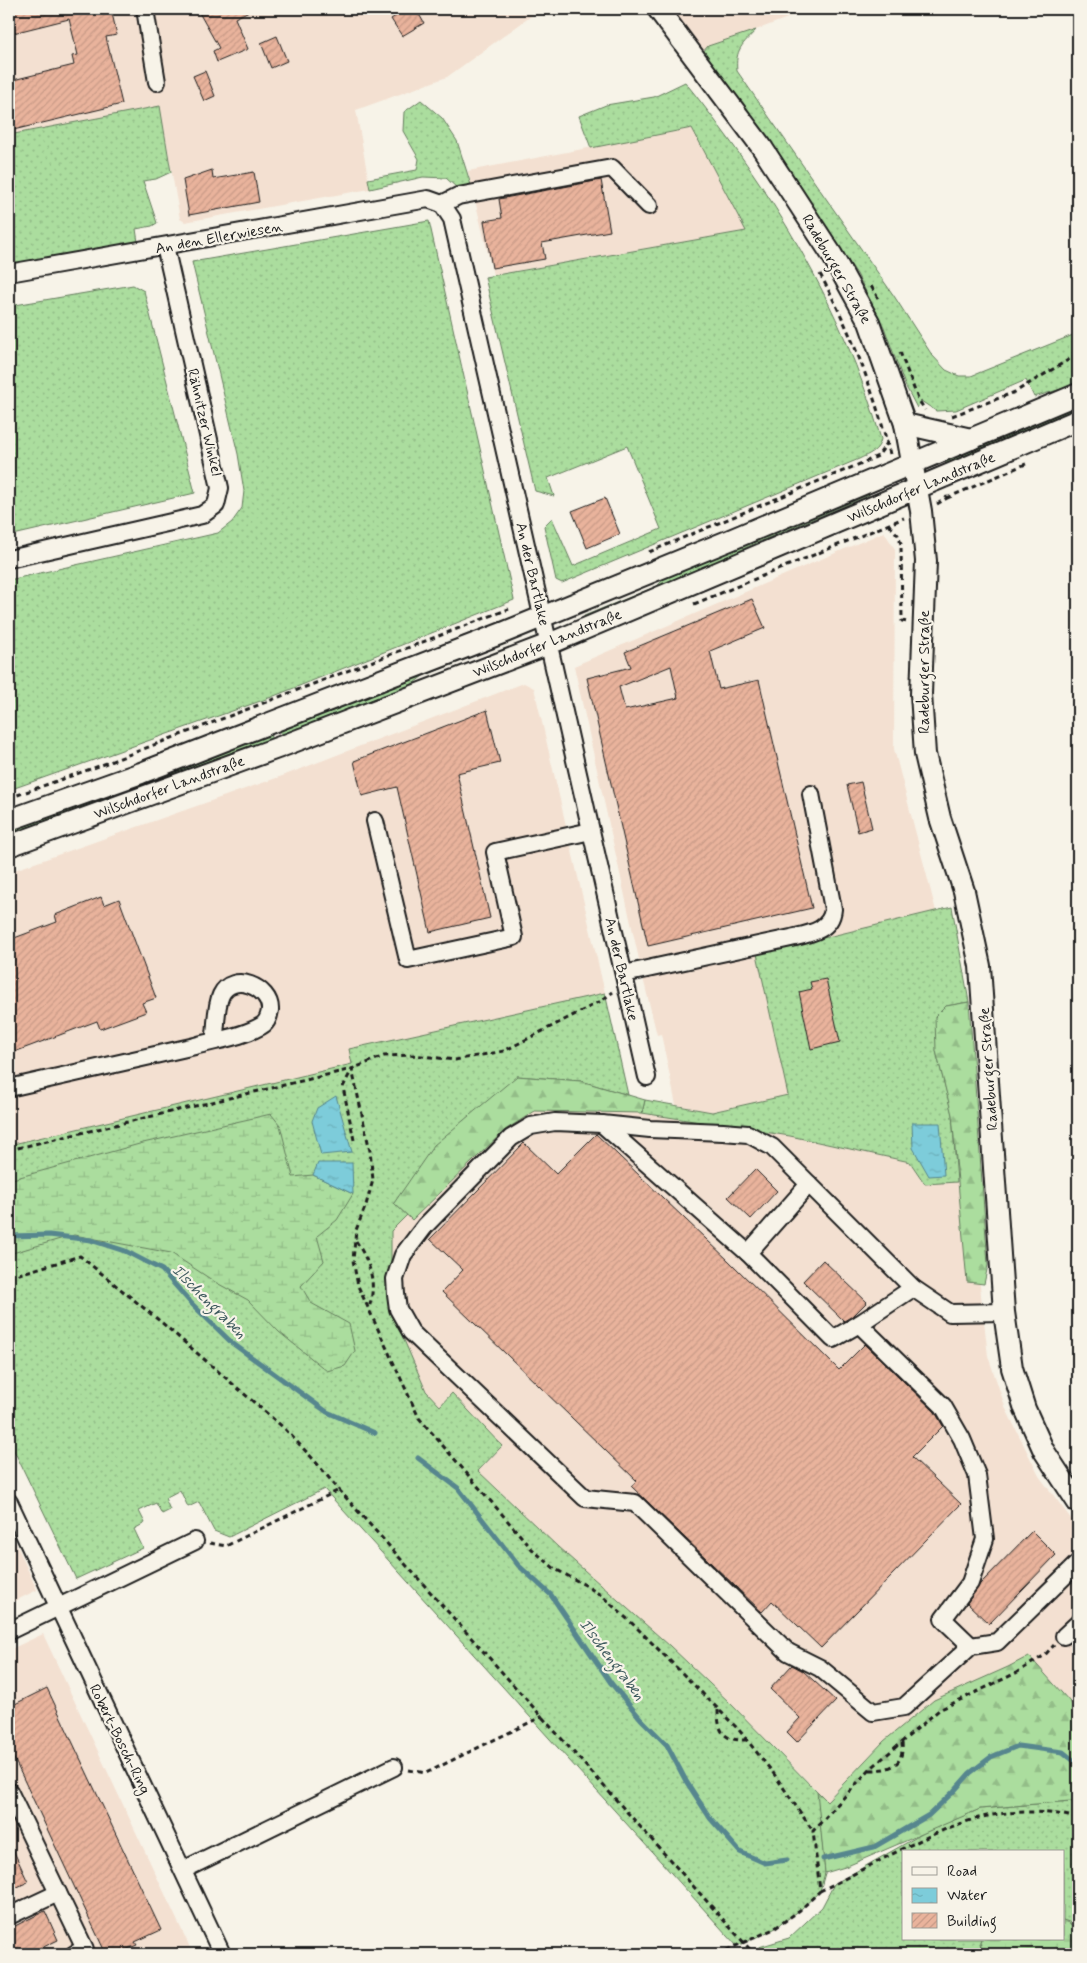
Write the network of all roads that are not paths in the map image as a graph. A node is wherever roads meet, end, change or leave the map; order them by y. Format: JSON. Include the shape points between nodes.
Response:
{"nodes":[{"id":1,"x":145,"y":9,"type":"edge"},
{"id":2,"x":650,"y":13,"type":"edge"},
{"id":3,"x":157,"y":82,"type":"dead end"},
{"id":4,"x":435,"y":202,"type":"junction"},
{"id":5,"x":649,"y":206,"type":"dead end"},
{"id":6,"x":165,"y":246,"type":"junction"},
{"id":7,"x":9,"y":273,"type":"edge"},
{"id":8,"x":1078,"y":394,"type":"edge"},
{"id":9,"x":1078,"y":420,"type":"edge"},
{"id":10,"x":905,"y":424,"type":"junction"},
{"id":11,"x":972,"y":438,"type":"junction"},
{"id":12,"x":912,"y":463,"type":"junction"},
{"id":13,"x":918,"y":488,"type":"junction"},
{"id":14,"x":9,"y":559,"type":"edge"},
{"id":15,"x":542,"y":617,"type":"junction"},
{"id":16,"x":548,"y":644,"type":"junction"},
{"id":17,"x":812,"y":794,"type":"dead end"},
{"id":18,"x":9,"y":820,"type":"edge"},
{"id":19,"x":375,"y":821,"type":"dead end"},
{"id":20,"x":591,"y":831,"type":"junction"},
{"id":21,"x":9,"y":846,"type":"edge"},
{"id":22,"x":624,"y":978,"type":"junction"},
{"id":23,"x":214,"y":1041,"type":"dead end"},
{"id":24,"x":647,"y":1077,"type":"dead end"},
{"id":25,"x":9,"y":1088,"type":"edge"},
{"id":26,"x":602,"y":1124,"type":"junction"},
{"id":27,"x":809,"y":1184,"type":"junction"},
{"id":28,"x":748,"y":1253,"type":"junction"},
{"id":29,"x":913,"y":1288,"type":"junction"},
{"id":30,"x":1004,"y":1312,"type":"junction"},
{"id":31,"x":860,"y":1324,"type":"junction"},
{"id":32,"x":9,"y":1502,"type":"edge"},
{"id":33,"x":1078,"y":1503,"type":"edge"},
{"id":34,"x":194,"y":1541,"type":"road end"},
{"id":35,"x":1078,"y":1563,"type":"edge"},
{"id":36,"x":57,"y":1608,"type":"junction"},
{"id":37,"x":1078,"y":1623,"type":"edge"},
{"id":38,"x":9,"y":1631,"type":"edge"},
{"id":39,"x":1064,"y":1636,"type":"road end"},
{"id":40,"x":971,"y":1646,"type":"junction"},
{"id":41,"x":394,"y":1767,"type":"road end"},
{"id":42,"x":9,"y":1791,"type":"edge"},
{"id":43,"x":183,"y":1870,"type":"junction"},
{"id":44,"x":58,"y":1893,"type":"junction"},
{"id":45,"x":9,"y":1916,"type":"edge"},
{"id":46,"x":74,"y":1954,"type":"edge"},
{"id":47,"x":222,"y":1954,"type":"edge"}],
"edges":[{"from":1,"to":3,"type":"street"},
{"from":2,"to":10,"type":"main road","name":"Radeburger Straße","via":[[761,146],[832,255],[869,322]]},
{"from":4,"to":5,"type":"street","name":"An den Ellerwiesen","via":[[612,168]]},
{"from":4,"to":6,"type":"street","name":"An den Ellerwiesen"},
{"from":4,"to":15,"type":"street","name":"An der Bartlake","via":[[452,219]]},
{"from":6,"to":7,"type":"street","name":"An den Ellerwiesen"},
{"from":6,"to":14,"type":"street","name":"Rähnitzer Winkel","via":[[220,488],[216,505],[202,515]]},
{"from":8,"to":11,"type":"main road","name":"Wilschdorfer Landstraße"},
{"from":9,"to":13,"type":"main road","name":"Wilschdorfer Landstraße"},
{"from":10,"to":11,"type":"main road"},
{"from":10,"to":12,"type":"main road","name":"Radeburger Straße"},
{"from":11,"to":12,"type":"main road","name":"Wilschdorfer Landstraße"},
{"from":12,"to":13,"type":"main road","name":"Radeburger Straße"},
{"from":12,"to":15,"type":"main road","name":"Wilschdorfer Landstraße"},
{"from":13,"to":16,"type":"main road","name":"Wilschdorfer Landstraße"},
{"from":13,"to":30,"type":"main road","name":"Radeburger Straße","via":[[926,561],[921,721],[931,783],[964,891],[980,966]]},
{"from":15,"to":16,"type":"street","name":"An der Bartlake"},
{"from":15,"to":18,"type":"main road","name":"Wilschdorfer Landstraße","via":[[141,773]]},
{"from":16,"to":20,"type":"street","name":"An der Bartlake"},
{"from":16,"to":21,"type":"main road","name":"Wilschdorfer Landstraße"},
{"from":17,"to":22,"type":"street","via":[[833,909],[832,917],[824,926],[815,932]]},
{"from":19,"to":20,"type":"street","via":[[408,960],[514,937],[495,852]]},
{"from":20,"to":22,"type":"street","name":"An der Bartlake"},
{"from":22,"to":24,"type":"street","name":"An der Bartlake"},
{"from":23,"to":25,"type":"street"},
{"from":26,"to":27,"type":"street","via":[[748,1134],[772,1147]]},
{"from":26,"to":28,"type":"street"},
{"from":26,"to":40,"type":"street","via":[[555,1122],[531,1126],[511,1138],[425,1226],[403,1256],[394,1279],[398,1310],[411,1332],[585,1498],[635,1502],[788,1652],[820,1668],[873,1712],[904,1707]]},
{"from":27,"to":28,"type":"street"},
{"from":27,"to":29,"type":"street"},
{"from":28,"to":31,"type":"street","via":[[833,1339]]},
{"from":29,"to":30,"type":"street","via":[[950,1313]]},
{"from":29,"to":31,"type":"street"},
{"from":30,"to":33,"type":"main road","name":"Radeburger Straße","via":[[1012,1368],[1025,1409],[1044,1451]]},
{"from":31,"to":40,"type":"street","via":[[943,1406],[977,1475],[985,1539],[970,1583],[943,1619]]},
{"from":32,"to":36,"type":"street","name":"Robert-Bosch-Ring"},
{"from":34,"to":36,"type":"street"},
{"from":35,"to":40,"type":"street","via":[[997,1642]]},
{"from":36,"to":38,"type":"street"},
{"from":36,"to":43,"type":"street","name":"Robert-Bosch-Ring"},
{"from":37,"to":39,"type":"street"},
{"from":41,"to":43,"type":"street"},
{"from":42,"to":44,"type":"street"},
{"from":43,"to":47,"type":"street","name":"Robert-Bosch-Ring"},
{"from":44,"to":45,"type":"street"},
{"from":44,"to":46,"type":"street","via":[[85,1949]]}]}
